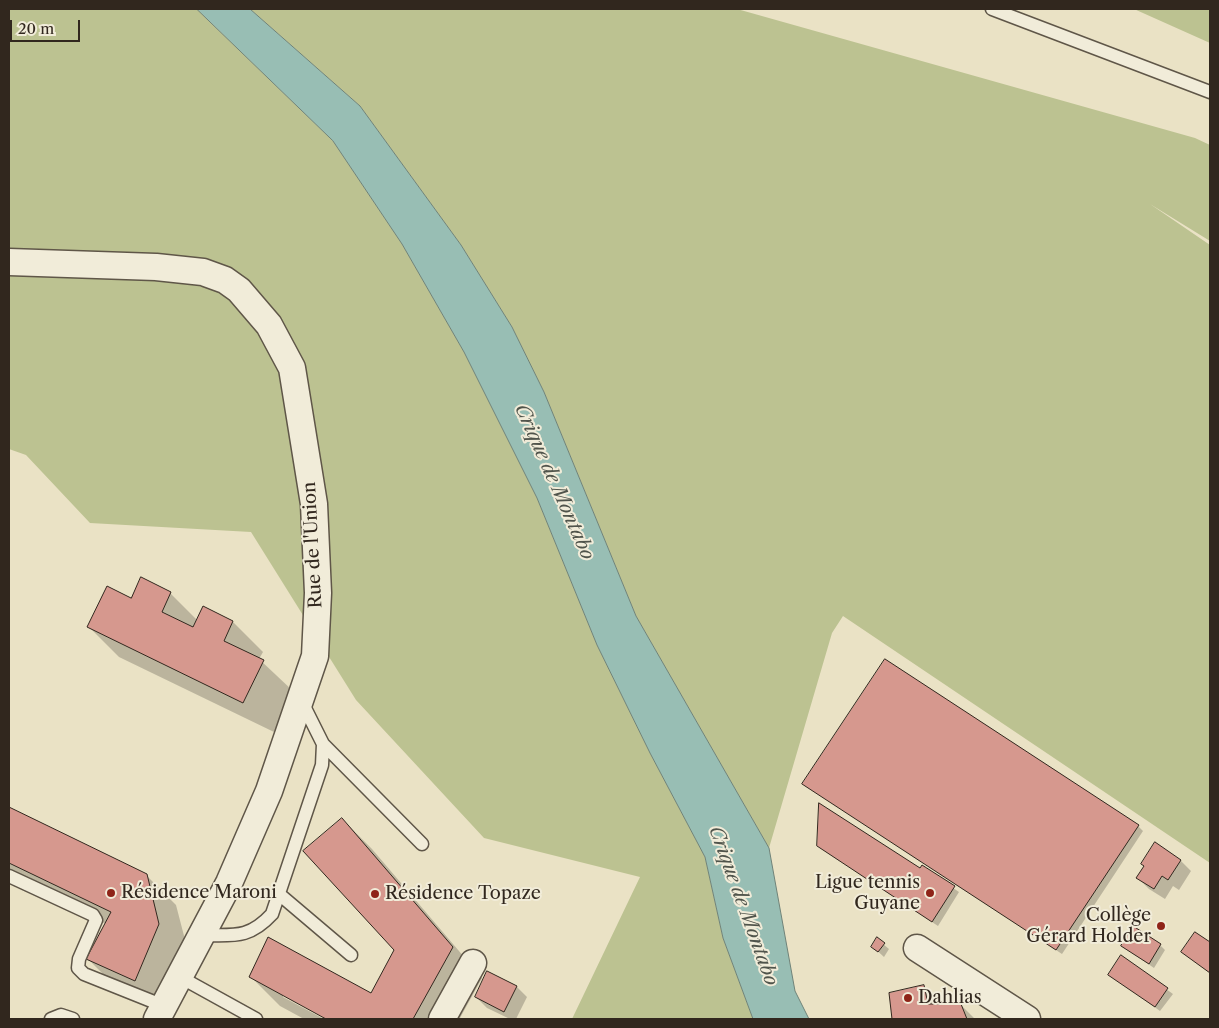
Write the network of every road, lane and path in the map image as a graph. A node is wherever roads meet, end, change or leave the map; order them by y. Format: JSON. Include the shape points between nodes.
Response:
{"nodes":[{"id":1,"x":992,"y":9,"type":"edge"},
{"id":2,"x":1210,"y":92,"type":"edge"},
{"id":3,"x":9,"y":262,"type":"edge"},
{"id":4,"x":300,"y":699,"type":"junction"},
{"id":5,"x":323,"y":744,"type":"junction"},
{"id":6,"x":422,"y":844,"type":"dead end"},
{"id":7,"x":9,"y":876,"type":"edge"},
{"id":8,"x":279,"y":894,"type":"junction"},
{"id":9,"x":202,"y":935,"type":"junction"},
{"id":10,"x":917,"y":948,"type":"dead end"},
{"id":11,"x":351,"y":955,"type":"dead end"},
{"id":12,"x":473,"y":963,"type":"dead end"},
{"id":13,"x":180,"y":977,"type":"junction"},
{"id":14,"x":161,"y":1013,"type":"edge"},
{"id":15,"x":1016,"y":1016,"type":"edge"},
{"id":16,"x":51,"y":1019,"type":"edge"},
{"id":17,"x":73,"y":1019,"type":"edge"},
{"id":18,"x":256,"y":1019,"type":"edge"},
{"id":19,"x":442,"y":1019,"type":"edge"}],
"edges":[{"from":1,"to":2,"type":"lane"},
{"from":3,"to":4,"type":"street","name":"Rue de l'Union","via":[[156,267],[203,272],[239,290],[269,325],[292,368],[314,504],[318,593],[315,656]]},
{"from":4,"to":5,"type":"lane"},
{"from":4,"to":9,"type":"street","name":"Rue de l'Union","via":[[269,791],[229,883]]},
{"from":5,"to":6,"type":"lane"},
{"from":5,"to":8,"type":"lane","via":[[322,765]]},
{"from":7,"to":14,"type":"lane","via":[[93,915],[96,920],[78,968]]},
{"from":8,"to":9,"type":"lane","via":[[272,914],[260,927],[242,935]]},
{"from":8,"to":11,"type":"lane"},
{"from":9,"to":13,"type":"street","name":"Rue de l'Union"},
{"from":10,"to":15,"type":"street"},
{"from":12,"to":19,"type":"street"},
{"from":13,"to":14,"type":"street","name":"Rue de l'Union"},
{"from":13,"to":18,"type":"lane"},
{"from":16,"to":17,"type":"lane","via":[[61,1016]]}]}
